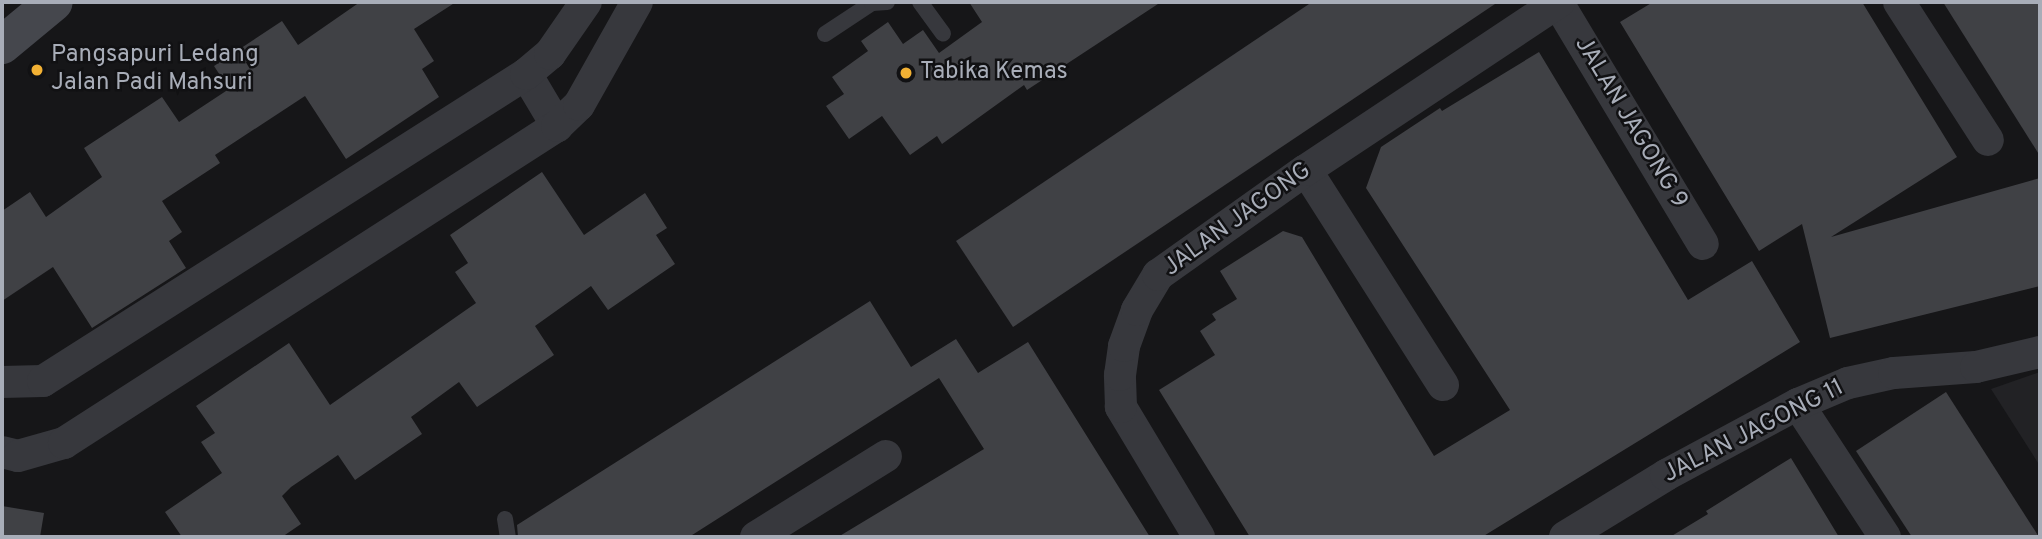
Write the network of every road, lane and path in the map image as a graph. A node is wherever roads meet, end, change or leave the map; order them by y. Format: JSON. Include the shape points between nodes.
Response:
{"nodes":[{"id":1,"x":54,"y":2,"type":"edge"},
{"id":2,"x":586,"y":2,"type":"edge"},
{"id":3,"x":637,"y":2,"type":"edge"},
{"id":4,"x":877,"y":2,"type":"edge"},
{"id":5,"x":920,"y":2,"type":"edge"},
{"id":6,"x":1558,"y":2,"type":"edge"},
{"id":7,"x":1899,"y":2,"type":"edge"},
{"id":8,"x":825,"y":34,"type":"dead end"},
{"id":9,"x":943,"y":34,"type":"dead end"},
{"id":10,"x":2,"y":45,"type":"edge"},
{"id":11,"x":526,"y":74,"type":"junction"},
{"id":12,"x":557,"y":126,"type":"junction"},
{"id":13,"x":1987,"y":140,"type":"dead end"},
{"id":14,"x":1306,"y":170,"type":"junction"},
{"id":15,"x":1703,"y":244,"type":"dead end"},
{"id":16,"x":2040,"y":352,"type":"edge"},
{"id":17,"x":2,"y":382,"type":"edge"},
{"id":18,"x":1443,"y":385,"type":"dead end"},
{"id":19,"x":1798,"y":404,"type":"junction"},
{"id":20,"x":2,"y":452,"type":"edge"},
{"id":21,"x":886,"y":456,"type":"dead end"},
{"id":22,"x":505,"y":519,"type":"dead end"},
{"id":23,"x":508,"y":537,"type":"edge"},
{"id":24,"x":756,"y":537,"type":"edge"},
{"id":25,"x":1199,"y":537,"type":"edge"},
{"id":26,"x":1565,"y":537,"type":"edge"},
{"id":27,"x":1885,"y":537,"type":"edge"}],
"edges":[{"from":1,"to":10,"type":"main road"},
{"from":2,"to":11,"type":"street","via":[[550,54]]},
{"from":3,"to":12,"type":"street","via":[[579,105]]},
{"from":4,"to":8,"type":"lane"},
{"from":5,"to":9,"type":"lane"},
{"from":6,"to":14,"type":"street","name":"JALAN JAGONG"},
{"from":6,"to":15,"type":"street","name":"JALAN JAGONG 9"},
{"from":7,"to":13,"type":"street"},
{"from":11,"to":12,"type":"street"},
{"from":11,"to":17,"type":"street","via":[[43,381]]},
{"from":12,"to":20,"type":"street","via":[[64,443],[18,456]]},
{"from":14,"to":18,"type":"street"},
{"from":14,"to":25,"type":"street","name":"JALAN JAGONG","via":[[1158,275],[1137,310],[1124,346],[1121,407]]},
{"from":16,"to":19,"type":"street","name":"JALAN JAGONG 11","via":[[1976,366],[1894,373],[1848,383]]},
{"from":19,"to":26,"type":"street","name":"JALAN JAGONG 11","via":[[1666,475]]},
{"from":19,"to":27,"type":"street"},
{"from":21,"to":24,"type":"street"},
{"from":22,"to":23,"type":"lane"}]}
